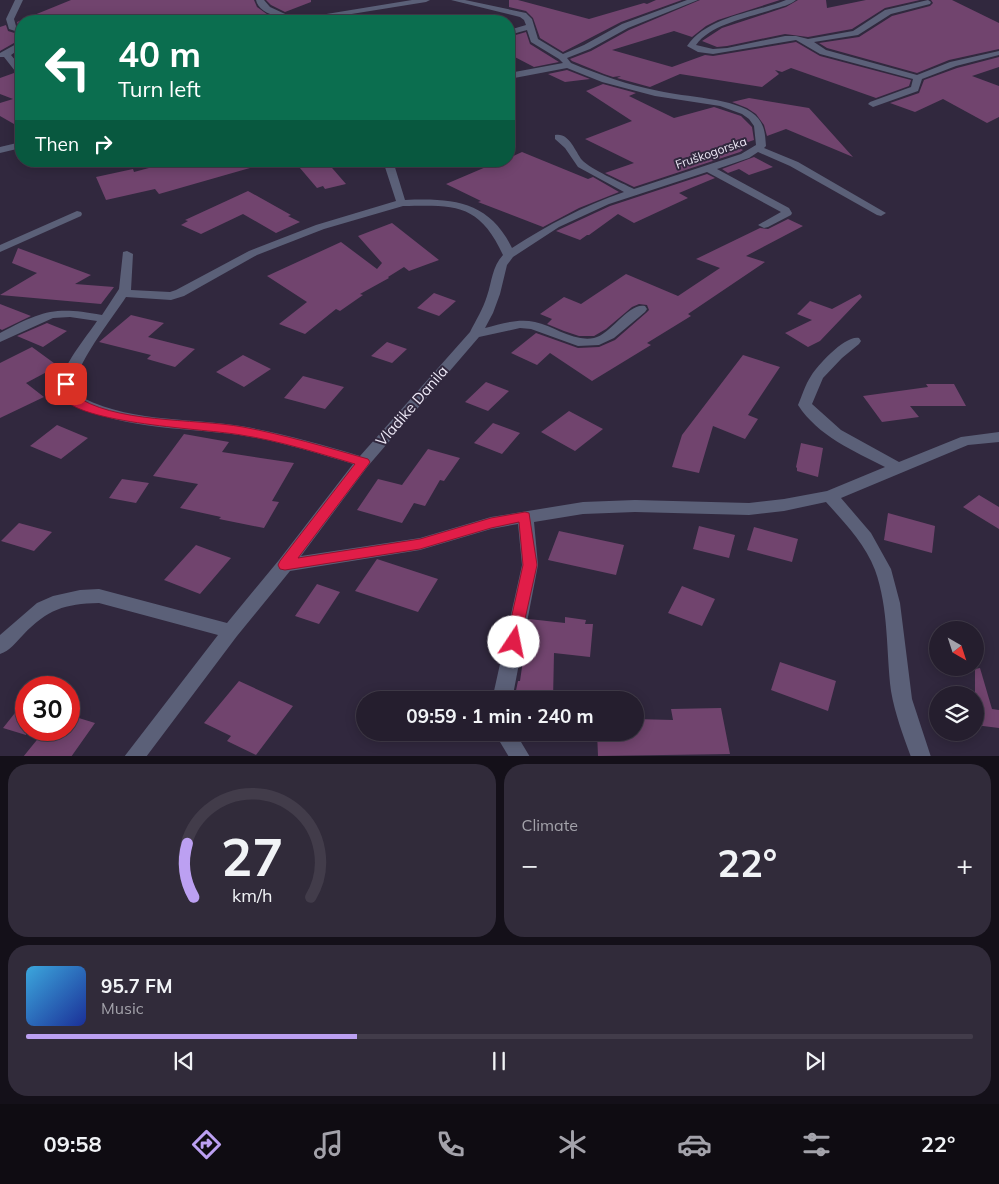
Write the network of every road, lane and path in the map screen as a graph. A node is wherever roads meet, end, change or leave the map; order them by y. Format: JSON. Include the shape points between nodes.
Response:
{"nodes":[{"id":1,"x":19,"y":0,"type":"edge"},
{"id":2,"x":260,"y":0,"type":"edge"},
{"id":3,"x":373,"y":0,"type":"edge"},
{"id":4,"x":426,"y":0,"type":"edge"},
{"id":5,"x":455,"y":0,"type":"edge"},
{"id":6,"x":694,"y":0,"type":"edge"},
{"id":7,"x":792,"y":0,"type":"edge"},
{"id":8,"x":927,"y":2,"type":"dead end"},
{"id":9,"x":378,"y":8,"type":"junction"},
{"id":10,"x":281,"y":15,"type":"edge"},
{"id":11,"x":333,"y":15,"type":"edge"},
{"id":12,"x":530,"y":26,"type":"junction"},
{"id":13,"x":15,"y":29,"type":"edge"},
{"id":14,"x":515,"y":31,"type":"edge"},
{"id":15,"x":808,"y":41,"type":"junction"},
{"id":16,"x":15,"y":48,"type":"edge"},
{"id":17,"x":999,"y":53,"type":"edge"},
{"id":18,"x":3,"y":55,"type":"edge"},
{"id":19,"x":562,"y":57,"type":"junction"},
{"id":20,"x":568,"y":65,"type":"junction"},
{"id":21,"x":15,"y":66,"type":"edge"},
{"id":22,"x":515,"y":75,"type":"edge"},
{"id":23,"x":918,"y":78,"type":"junction"},
{"id":24,"x":873,"y":104,"type":"dead end"},
{"id":25,"x":558,"y":137,"type":"dead end"},
{"id":26,"x":15,"y":146,"type":"edge"},
{"id":27,"x":758,"y":149,"type":"junction"},
{"id":28,"x":0,"y":150,"type":"edge"},
{"id":29,"x":390,"y":167,"type":"edge"},
{"id":30,"x":708,"y":168,"type":"junction"},
{"id":31,"x":632,"y":192,"type":"junction"},
{"id":32,"x":402,"y":203,"type":"junction"},
{"id":33,"x":881,"y":213,"type":"dead end"},
{"id":34,"x":77,"y":214,"type":"dead end"},
{"id":35,"x":764,"y":225,"type":"dead end"},
{"id":36,"x":0,"y":249,"type":"edge"},
{"id":37,"x":127,"y":254,"type":"dead end"},
{"id":38,"x":509,"y":255,"type":"junction"},
{"id":39,"x":123,"y":293,"type":"junction"},
{"id":40,"x":641,"y":309,"type":"dead end"},
{"id":41,"x":105,"y":319,"type":"junction"},
{"id":42,"x":475,"y":334,"type":"junction"},
{"id":43,"x":0,"y":338,"type":"edge"},
{"id":44,"x":854,"y":341,"type":"dead end"},
{"id":45,"x":999,"y":437,"type":"edge"},
{"id":46,"x":364,"y":462,"type":"junction"},
{"id":47,"x":898,"y":468,"type":"junction"},
{"id":48,"x":830,"y":496,"type":"junction"},
{"id":49,"x":525,"y":516,"type":"junction"},
{"id":50,"x":285,"y":565,"type":"junction"},
{"id":51,"x":231,"y":631,"type":"junction"},
{"id":52,"x":0,"y":646,"type":"edge"},
{"id":53,"x":504,"y":691,"type":"edge"},
{"id":54,"x":510,"y":741,"type":"edge"},
{"id":55,"x":134,"y":756,"type":"edge"},
{"id":56,"x":520,"y":756,"type":"edge"},
{"id":57,"x":922,"y":756,"type":"edge"}],
"edges":[{"from":1,"to":13,"type":"street","via":[[10,19]]},
{"from":2,"to":10,"type":"street","via":[[267,9]]},
{"from":3,"to":9,"type":"street"},
{"from":4,"to":9,"type":"street"},
{"from":5,"to":12,"type":"street","name":"Fruškogorska","via":[[522,15]]},
{"from":6,"to":19,"type":"street","via":[[624,26]]},
{"from":7,"to":15,"type":"street","via":[[723,24],[691,46],[709,52],[787,38]]},
{"from":8,"to":15,"type":"street","via":[[888,12],[855,33]]},
{"from":9,"to":11,"type":"street"},
{"from":12,"to":14,"type":"street"},
{"from":12,"to":19,"type":"street","name":"Fruškogorska","via":[[534,40]]},
{"from":15,"to":23,"type":"street","via":[[823,52]]},
{"from":16,"to":18,"type":"street"},
{"from":17,"to":23,"type":"street","via":[[953,64]]},
{"from":18,"to":21,"type":"street"},
{"from":19,"to":20,"type":"street","name":"Fruškogorska"},
{"from":20,"to":22,"type":"street"},
{"from":20,"to":27,"type":"street","name":"Fruškogorska","via":[[624,85],[658,94],[706,100],[745,112],[759,126],[761,146]]},
{"from":23,"to":24,"type":"street","via":[[915,89]]},
{"from":25,"to":31,"type":"street","via":[[582,165]]},
{"from":26,"to":28,"type":"street"},
{"from":27,"to":30,"type":"street","name":"Fruškogorska"},
{"from":27,"to":33,"type":"street","via":[[794,164]]},
{"from":29,"to":32,"type":"street"},
{"from":30,"to":31,"type":"street","name":"Fruškogorska"},
{"from":30,"to":35,"type":"street","via":[[787,213]]},
{"from":31,"to":38,"type":"street","name":"Fruškogorska","via":[[563,221]]},
{"from":32,"to":38,"type":"street","via":[[452,203],[467,208],[497,231]]},
{"from":32,"to":39,"type":"street","via":[[320,227],[253,253],[171,296]]},
{"from":34,"to":36,"type":"street"},
{"from":37,"to":39,"type":"street","via":[[127,279]]},
{"from":38,"to":42,"type":"street","name":"Vladike Danila","via":[[501,264],[487,313]]},
{"from":39,"to":41,"type":"street"},
{"from":40,"to":42,"type":"street","via":[[609,335],[589,342],[578,342],[533,325],[520,324]]},
{"from":41,"to":43,"type":"street","via":[[72,313],[54,314]]},
{"from":41,"to":46,"type":"street","via":[[72,369],[66,384],[67,395],[77,402],[129,418],[295,442]]},
{"from":42,"to":46,"type":"street","name":"Vladike Danila"},
{"from":44,"to":47,"type":"street","via":[[817,378],[805,405],[814,418],[836,436]]},
{"from":45,"to":47,"type":"street","via":[[966,440]]},
{"from":46,"to":50,"type":"street","name":"Vladike Danila"},
{"from":47,"to":48,"type":"street"},
{"from":48,"to":49,"type":"street","via":[[749,509],[635,506],[583,508]]},
{"from":48,"to":57,"type":"street","via":[[857,527],[885,576],[892,602],[901,692]]},
{"from":49,"to":50,"type":"street","via":[[420,544]]},
{"from":49,"to":53,"type":"street","via":[[530,565]]},
{"from":50,"to":51,"type":"street","name":"Vladike Danila"},
{"from":51,"to":52,"type":"street","via":[[99,596],[77,596],[56,600],[36,610]]},
{"from":51,"to":55,"type":"street","name":"Vladike Danila"},
{"from":54,"to":56,"type":"street"}]}
